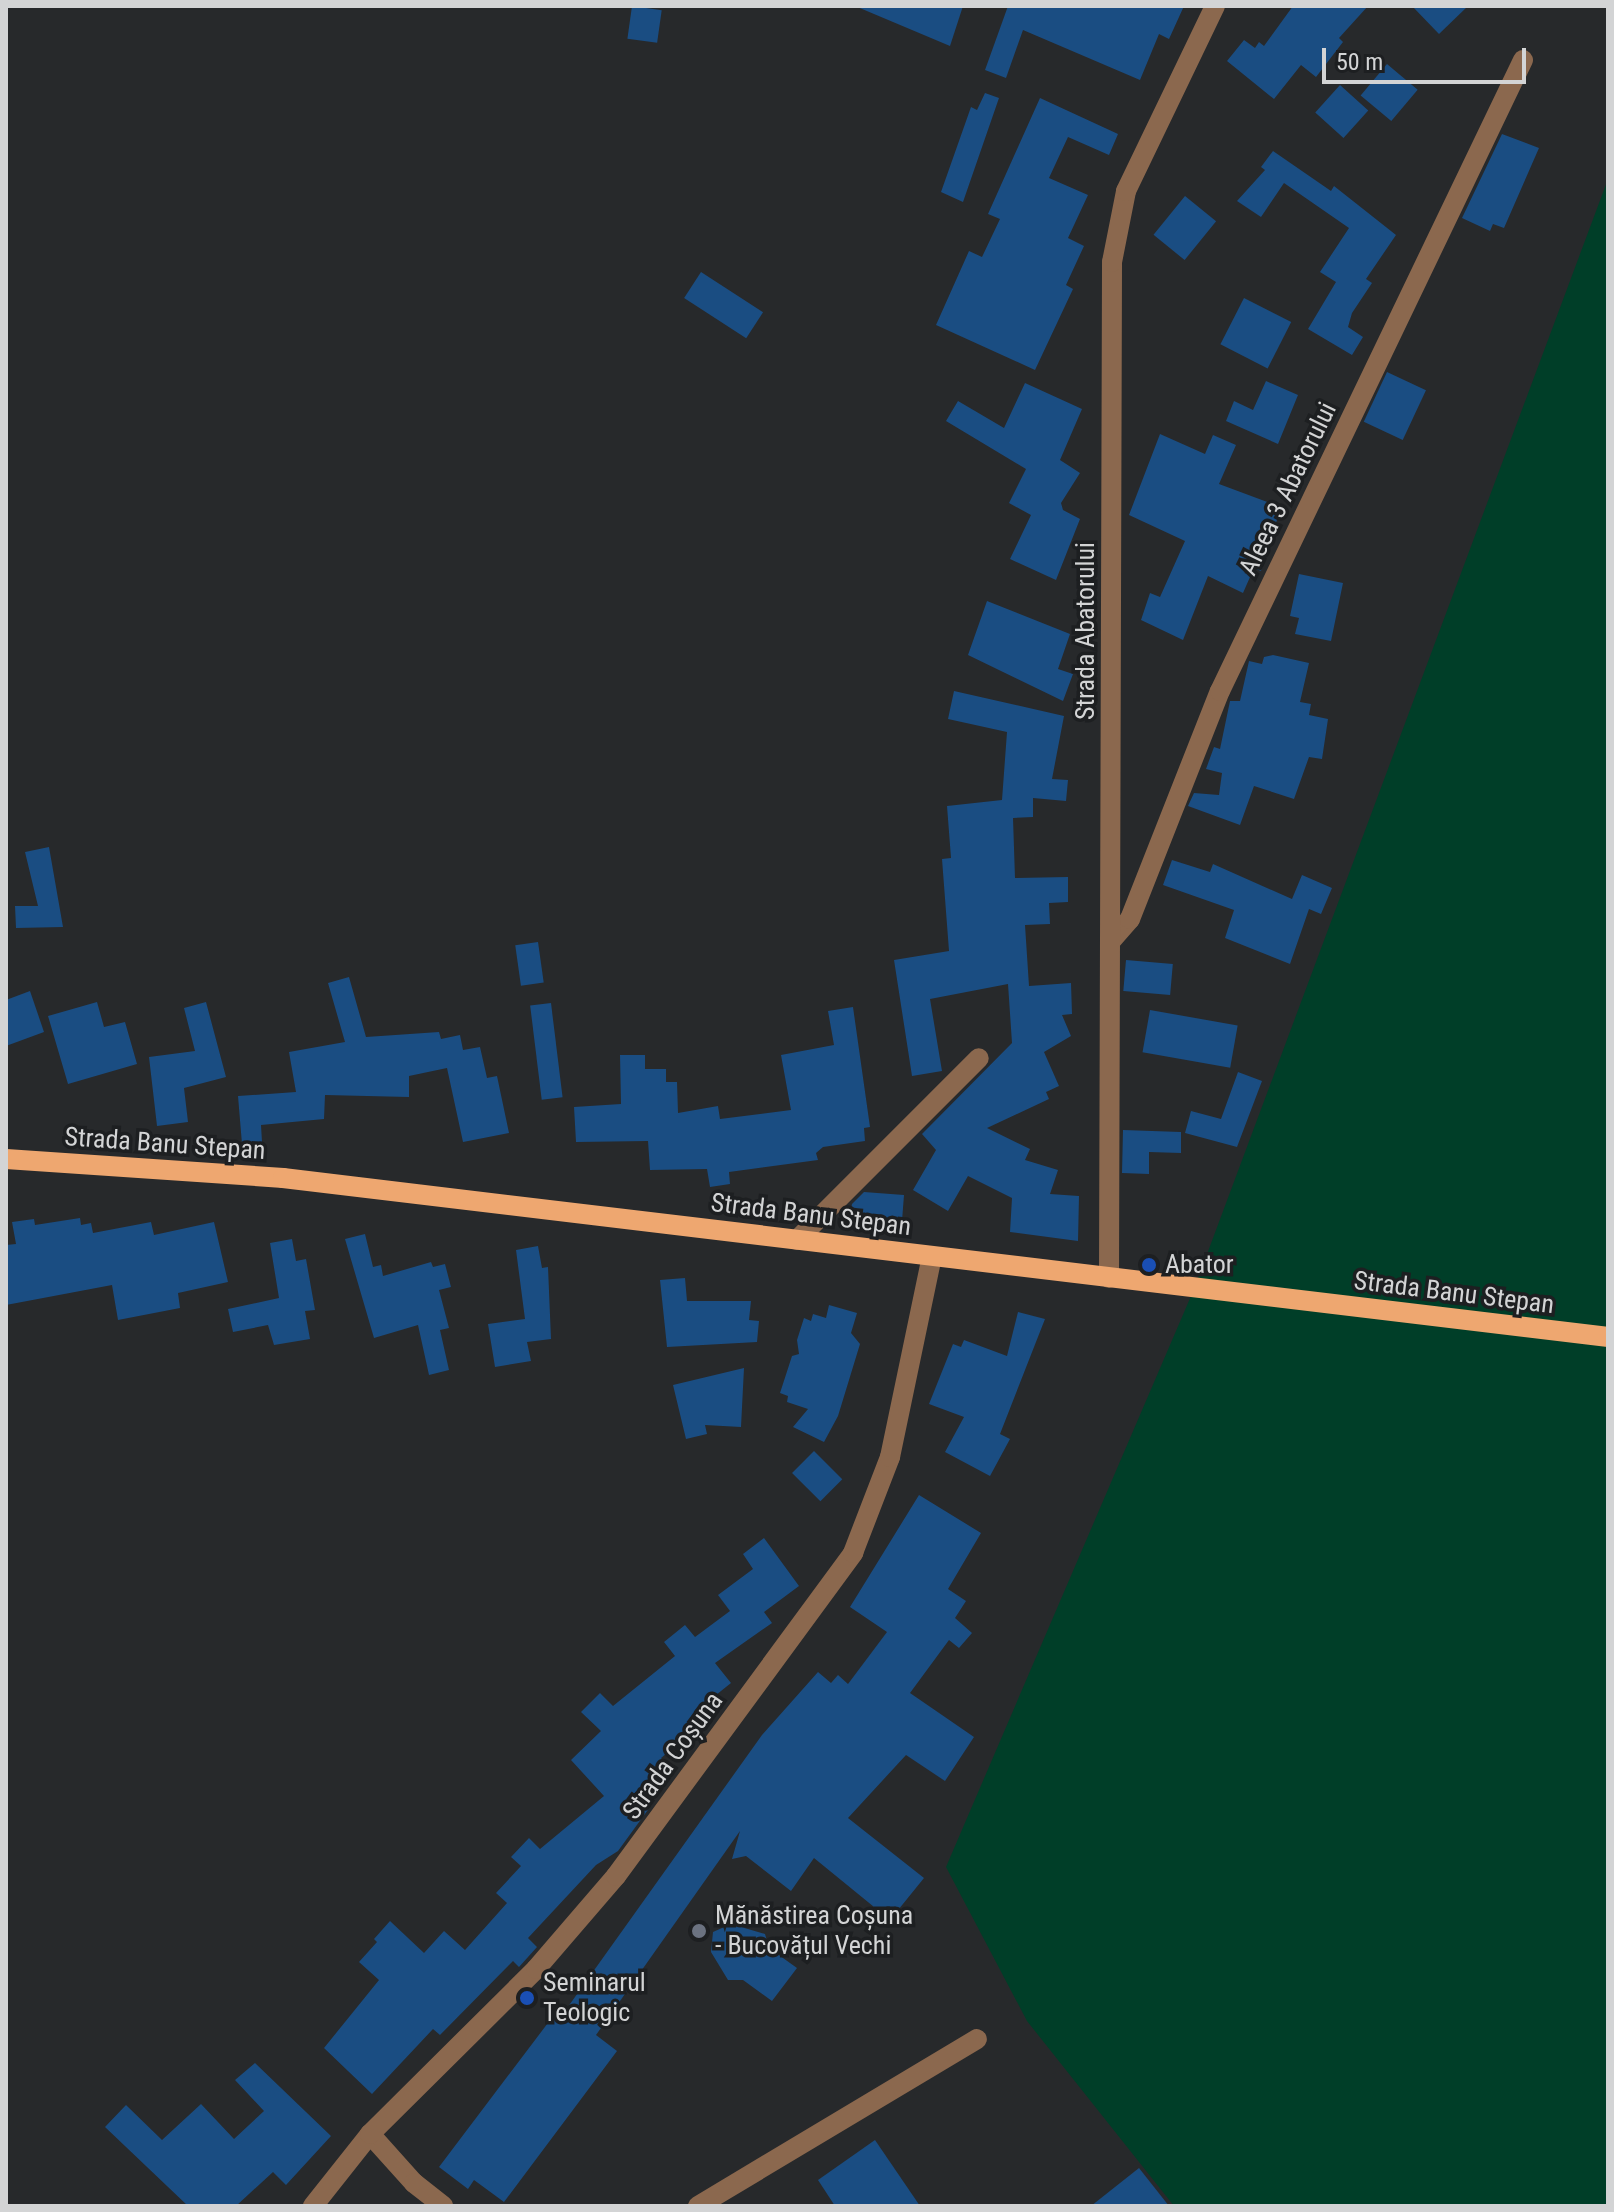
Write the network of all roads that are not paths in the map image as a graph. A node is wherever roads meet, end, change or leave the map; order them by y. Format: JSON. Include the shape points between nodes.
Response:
{"nodes":[{"id":1,"x":1215,"y":6,"type":"edge"},
{"id":2,"x":1523,"y":60,"type":"dead end"},
{"id":3,"x":1110,"y":942,"type":"junction"},
{"id":4,"x":979,"y":1058,"type":"dead end"},
{"id":5,"x":6,"y":1159,"type":"edge"},
{"id":6,"x":797,"y":1240,"type":"junction"},
{"id":7,"x":932,"y":1256,"type":"junction"},
{"id":8,"x":1109,"y":1278,"type":"junction"},
{"id":9,"x":1608,"y":1337,"type":"edge"},
{"id":10,"x":977,"y":2039,"type":"dead end"},
{"id":11,"x":370,"y":2134,"type":"junction"},
{"id":12,"x":313,"y":2206,"type":"edge"},
{"id":13,"x":443,"y":2206,"type":"edge"},
{"id":14,"x":698,"y":2206,"type":"edge"}],
"edges":[{"from":1,"to":3,"type":"street","name":"Strada Abatorului","via":[[1126,191],[1112,262]]},
{"from":2,"to":3,"type":"street","name":"Aleea 3 Abatorului","via":[[1220,691],[1130,919]]},
{"from":3,"to":8,"type":"street","name":"Strada Abatorului"},
{"from":4,"to":6,"type":"street"},
{"from":5,"to":6,"type":"main road","name":"Strada Banu Stepan","via":[[283,1178]]},
{"from":6,"to":7,"type":"main road","name":"Strada Banu Stepan"},
{"from":7,"to":8,"type":"main road","name":"Strada Banu Stepan"},
{"from":7,"to":11,"type":"street","name":"Strada Coșuna","via":[[890,1457],[853,1553],[616,1876],[536,1969]]},
{"from":8,"to":9,"type":"main road","name":"Strada Banu Stepan"},
{"from":10,"to":14,"type":"street"},
{"from":11,"to":12,"type":"street","name":"Strada Coșuna"},
{"from":11,"to":13,"type":"street"}]}
